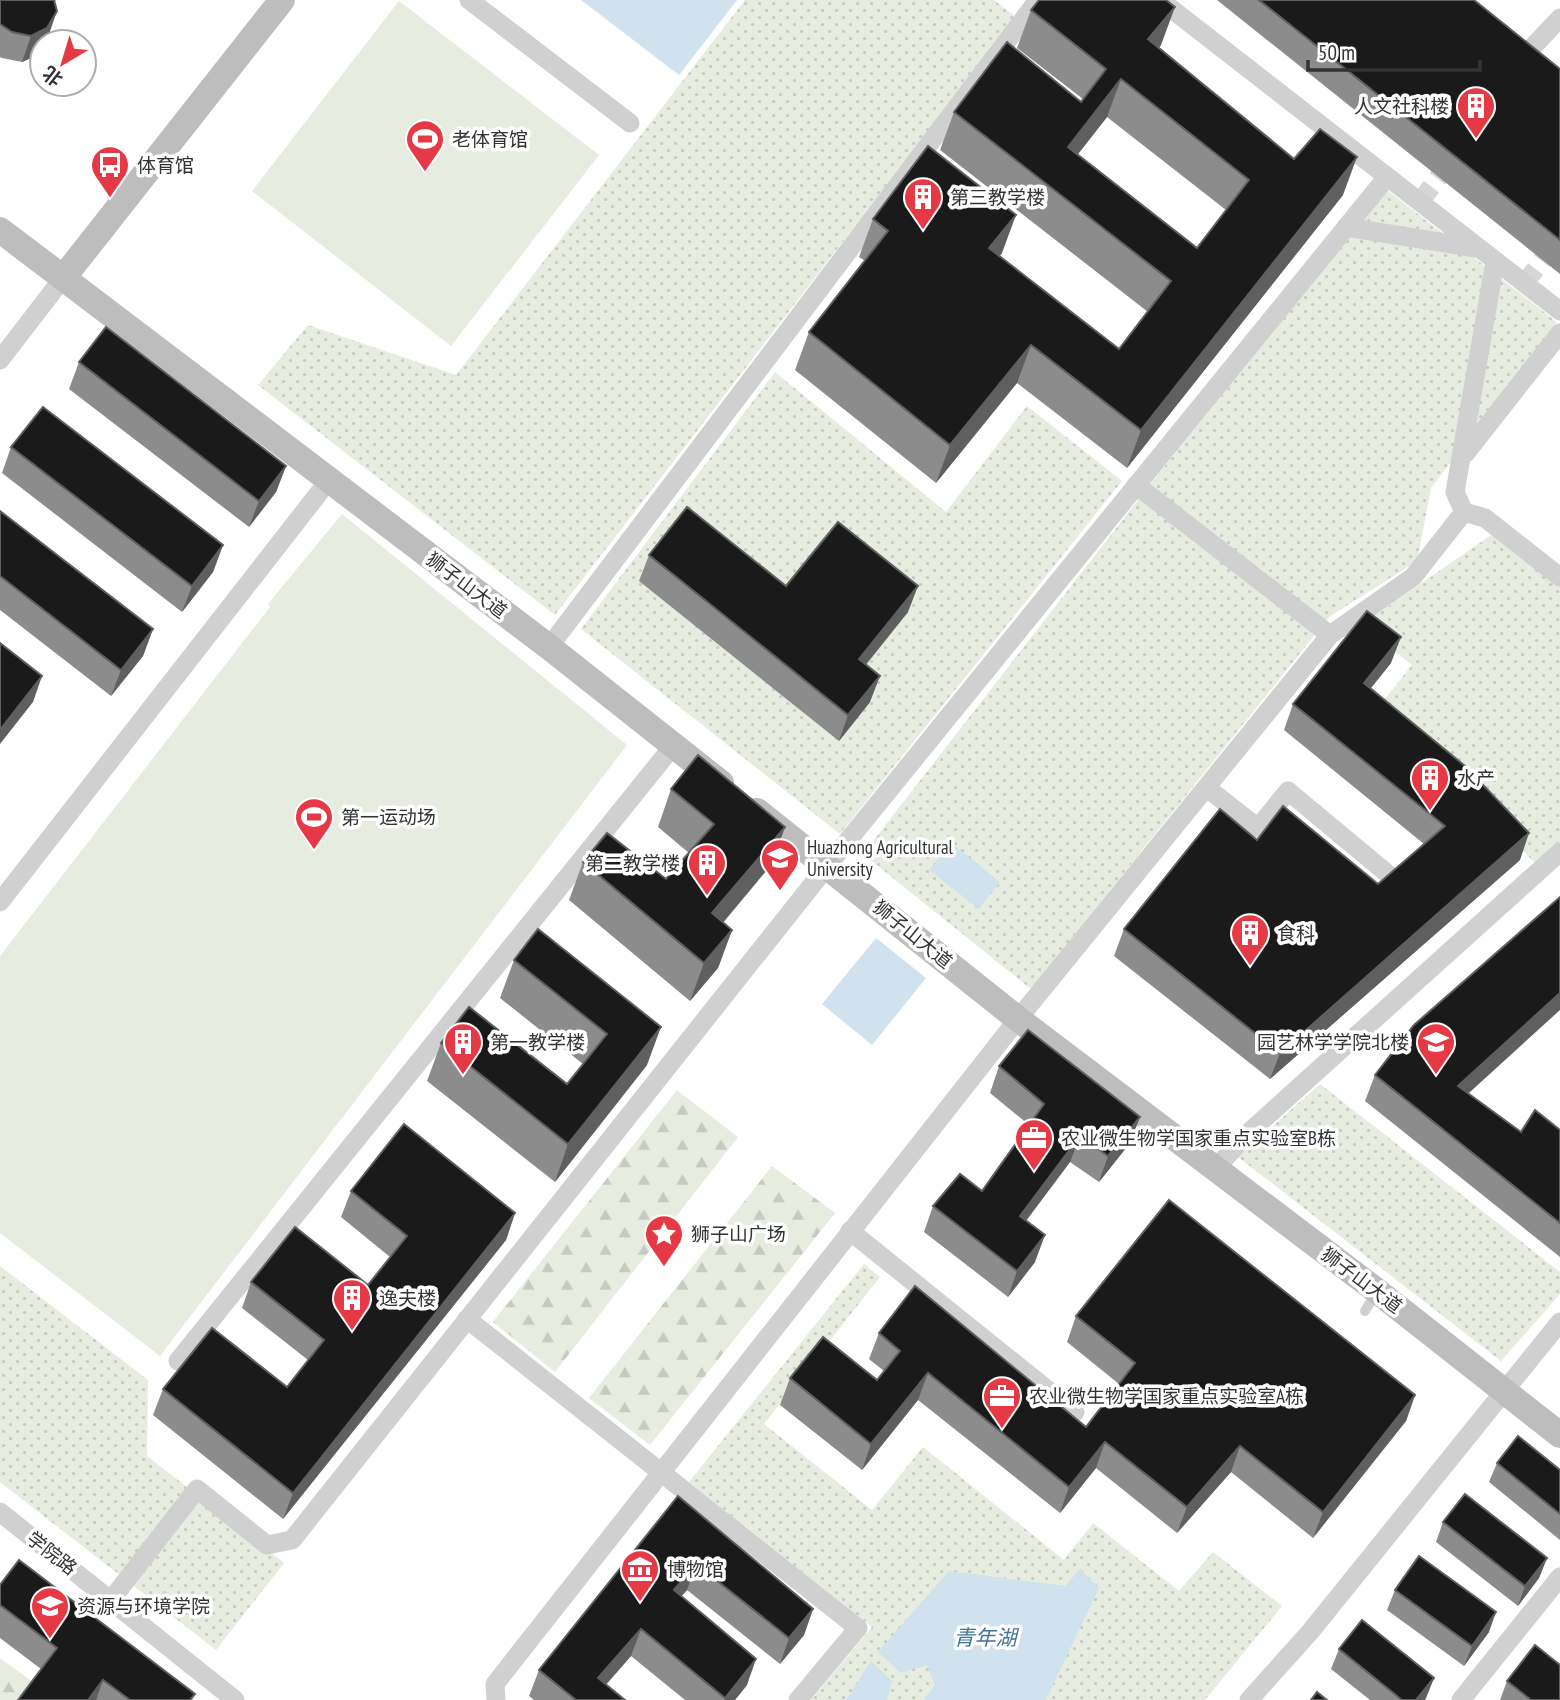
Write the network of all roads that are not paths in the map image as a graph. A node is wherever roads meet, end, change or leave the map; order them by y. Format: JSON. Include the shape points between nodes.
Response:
{"nodes":[{"id":1,"x":282,"y":0,"type":"edge"},
{"id":2,"x":469,"y":0,"type":"edge"},
{"id":3,"x":1160,"y":0,"type":"edge"},
{"id":4,"x":1032,"y":2,"type":"edge"},
{"id":5,"x":1560,"y":18,"type":"edge"},
{"id":6,"x":1526,"y":54,"type":"edge"},
{"id":7,"x":630,"y":123,"type":"dead end"},
{"id":8,"x":1387,"y":177,"type":"junction"},
{"id":9,"x":1346,"y":227,"type":"junction"},
{"id":10,"x":0,"y":230,"type":"edge"},
{"id":11,"x":1477,"y":248,"type":"junction"},
{"id":12,"x":1494,"y":262,"type":"junction"},
{"id":13,"x":63,"y":278,"type":"junction"},
{"id":14,"x":1560,"y":311,"type":"edge"},
{"id":15,"x":1560,"y":333,"type":"edge"},
{"id":16,"x":0,"y":360,"type":"edge"},
{"id":17,"x":1464,"y":456,"type":"junction"},
{"id":18,"x":329,"y":480,"type":"junction"},
{"id":19,"x":1136,"y":485,"type":"junction"},
{"id":20,"x":1464,"y":512,"type":"junction"},
{"id":21,"x":1560,"y":577,"type":"edge"},
{"id":22,"x":1329,"y":635,"type":"junction"},
{"id":23,"x":549,"y":648,"type":"junction"},
{"id":24,"x":673,"y":746,"type":"junction"},
{"id":25,"x":1207,"y":788,"type":"junction"},
{"id":26,"x":1560,"y":852,"type":"edge"},
{"id":27,"x":828,"y":865,"type":"junction"},
{"id":28,"x":1390,"y":875,"type":"edge"},
{"id":29,"x":0,"y":902,"type":"edge"},
{"id":30,"x":1018,"y":1019,"type":"junction"},
{"id":31,"x":1215,"y":1169,"type":"junction"},
{"id":32,"x":850,"y":1231,"type":"junction"},
{"id":33,"x":467,"y":1319,"type":"junction"},
{"id":34,"x":1560,"y":1322,"type":"edge"},
{"id":35,"x":178,"y":1361,"type":"dead end"},
{"id":36,"x":1505,"y":1391,"type":"junction"},
{"id":37,"x":1075,"y":1412,"type":"dead end"},
{"id":38,"x":1560,"y":1434,"type":"edge"},
{"id":39,"x":662,"y":1473,"type":"junction"},
{"id":40,"x":0,"y":1512,"type":"edge"},
{"id":41,"x":1560,"y":1577,"type":"edge"},
{"id":42,"x":111,"y":1600,"type":"junction"},
{"id":43,"x":235,"y":1700,"type":"edge"},
{"id":44,"x":496,"y":1700,"type":"edge"},
{"id":45,"x":798,"y":1700,"type":"edge"},
{"id":46,"x":1249,"y":1700,"type":"edge"},
{"id":47,"x":1461,"y":1700,"type":"edge"}],
"edges":[{"from":1,"to":13,"type":"street"},
{"from":2,"to":7,"type":"street"},
{"from":3,"to":8,"type":"street"},
{"from":4,"to":23,"type":"street"},
{"from":5,"to":6,"type":"street"},
{"from":8,"to":9,"type":"street"},
{"from":8,"to":11,"type":"street"},
{"from":9,"to":11,"type":"street"},
{"from":9,"to":19,"type":"street"},
{"from":10,"to":13,"type":"street","name":"狮子山大道"},
{"from":11,"to":12,"type":"street"},
{"from":12,"to":14,"type":"street"},
{"from":12,"to":17,"type":"street"},
{"from":13,"to":16,"type":"street"},
{"from":13,"to":18,"type":"street","name":"狮子山大道"},
{"from":15,"to":17,"type":"street"},
{"from":17,"to":20,"type":"street","via":[[1455,492]]},
{"from":18,"to":23,"type":"street","name":"狮子山大道"},
{"from":18,"to":29,"type":"street"},
{"from":19,"to":22,"type":"street"},
{"from":19,"to":27,"type":"street"},
{"from":20,"to":21,"type":"street","via":[[1485,518]]},
{"from":20,"to":22,"type":"street","via":[[1413,577]]},
{"from":22,"to":25,"type":"street"},
{"from":23,"to":24,"type":"street","name":"狮子山大道"},
{"from":24,"to":27,"type":"street","name":"狮子山大道"},
{"from":24,"to":35,"type":"street"},
{"from":25,"to":28,"type":"street","via":[[1258,828],[1288,791]]},
{"from":25,"to":30,"type":"street"},
{"from":26,"to":31,"type":"street","via":[[1246,1135]]},
{"from":27,"to":30,"type":"street","name":"狮子山大道"},
{"from":27,"to":33,"type":"street"},
{"from":30,"to":31,"type":"street","name":"狮子山大道"},
{"from":30,"to":32,"type":"street"},
{"from":31,"to":36,"type":"street","name":"狮子山大道","via":[[1371,1301]]},
{"from":32,"to":37,"type":"street"},
{"from":32,"to":39,"type":"street"},
{"from":33,"to":39,"type":"street"},
{"from":33,"to":42,"type":"street","via":[[292,1540],[267,1545],[197,1489]]},
{"from":34,"to":36,"type":"street"},
{"from":36,"to":38,"type":"street","name":"狮子山大道"},
{"from":36,"to":46,"type":"street","via":[[1310,1632]]},
{"from":39,"to":44,"type":"street","via":[[495,1684]]},
{"from":39,"to":45,"type":"street","via":[[858,1628]]},
{"from":40,"to":42,"type":"street","name":"学院路"},
{"from":41,"to":47,"type":"street"},
{"from":42,"to":43,"type":"street","name":"学院路"}]}
